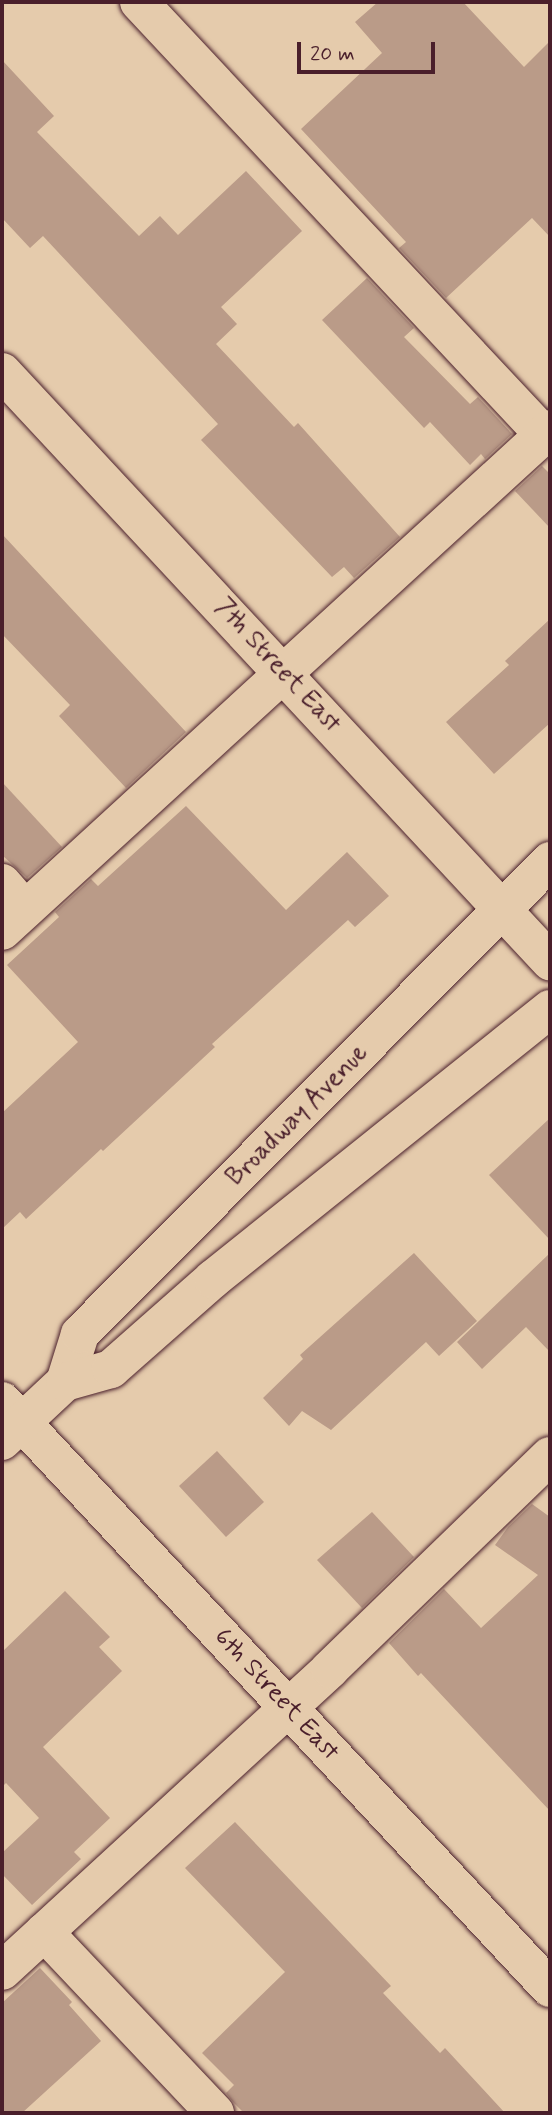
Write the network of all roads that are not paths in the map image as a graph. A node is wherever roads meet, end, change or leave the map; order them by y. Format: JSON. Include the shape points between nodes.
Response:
{"nodes":[{"id":1,"x":139,"y":2,"type":"edge"},
{"id":2,"x":2,"y":372,"type":"edge"},
{"id":3,"x":547,"y":432,"type":"edge"},
{"id":4,"x":284,"y":672,"type":"junction"},
{"id":5,"x":550,"y":862,"type":"edge"},
{"id":6,"x":10,"y":908,"type":"edge"},
{"id":7,"x":500,"y":909,"type":"junction"},
{"id":8,"x":550,"y":961,"type":"edge"},
{"id":9,"x":550,"y":1009,"type":"edge"},
{"id":10,"x":65,"y":1382,"type":"junction"},
{"id":11,"x":8,"y":1422,"type":"edge"},
{"id":12,"x":546,"y":1467,"type":"edge"},
{"id":13,"x":288,"y":1707,"type":"junction"},
{"id":14,"x":44,"y":1932,"type":"junction"},
{"id":15,"x":2,"y":1971,"type":"edge"},
{"id":16,"x":550,"y":1988,"type":"edge"},
{"id":17,"x":215,"y":2113,"type":"edge"}],
"edges":[{"from":1,"to":3,"type":"street"},
{"from":2,"to":4,"type":"street","name":"7th Street East"},
{"from":3,"to":4,"type":"street"},
{"from":4,"to":6,"type":"street"},
{"from":4,"to":7,"type":"street","name":"7th Street East"},
{"from":5,"to":7,"type":"street","name":"Broadway Avenue"},
{"from":7,"to":8,"type":"street","name":"7th Street East"},
{"from":7,"to":10,"type":"street","name":"Broadway Avenue","via":[[80,1334]]},
{"from":9,"to":10,"type":"street","name":"Broadway Avenue","via":[[213,1279],[111,1369]]},
{"from":10,"to":11,"type":"street","name":"Broadway Avenue"},
{"from":11,"to":13,"type":"street","name":"6th Street East"},
{"from":12,"to":13,"type":"street"},
{"from":13,"to":14,"type":"street"},
{"from":13,"to":16,"type":"street","name":"6th Street East"},
{"from":14,"to":15,"type":"street"},
{"from":14,"to":17,"type":"street"}]}
